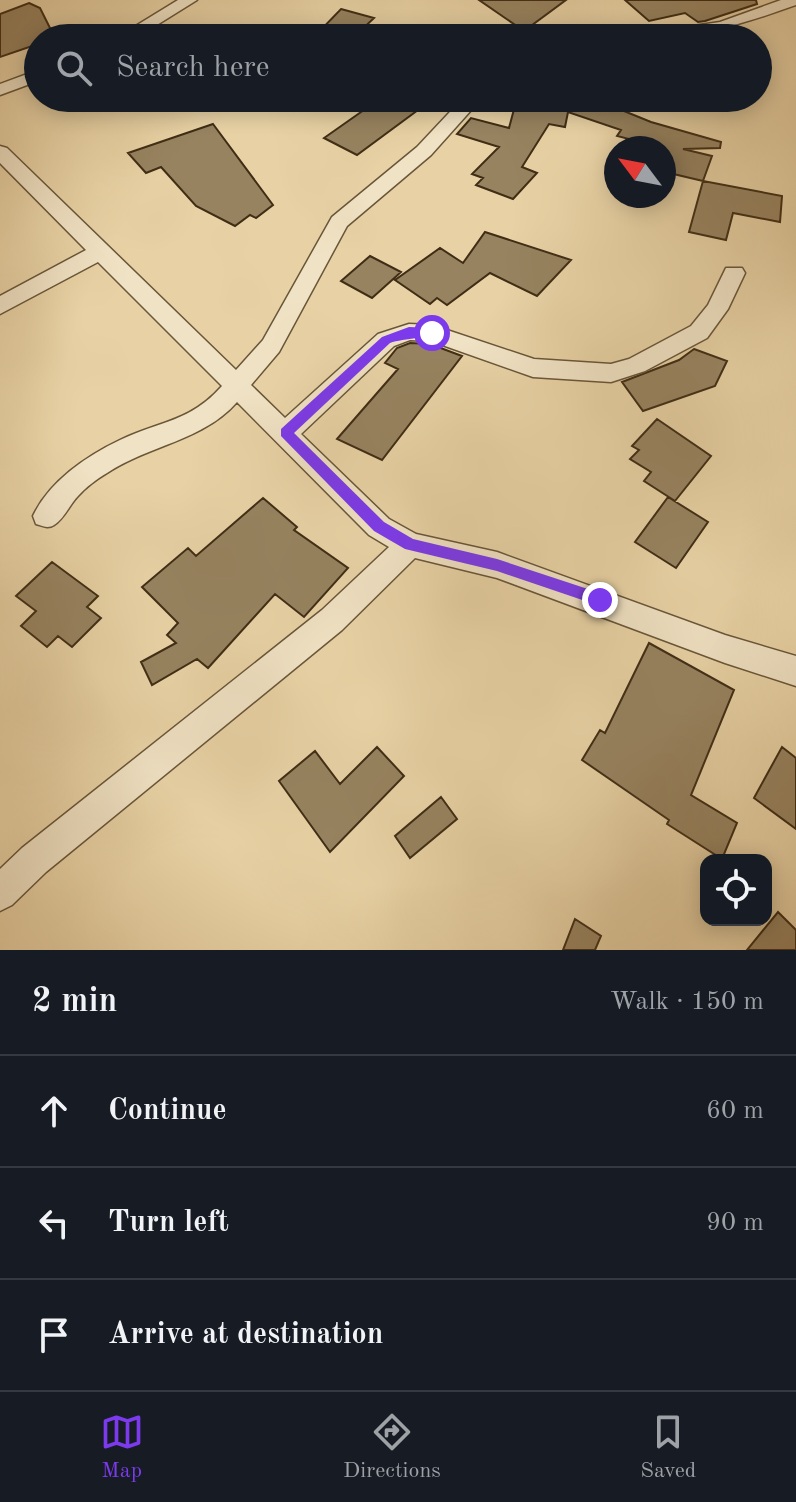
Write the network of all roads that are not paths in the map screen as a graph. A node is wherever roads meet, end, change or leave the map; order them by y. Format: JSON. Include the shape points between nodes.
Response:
{"nodes":[{"id":1,"x":189,"y":0,"type":"edge"},
{"id":2,"x":796,"y":0,"type":"edge"},
{"id":3,"x":148,"y":24,"type":"edge"},
{"id":4,"x":729,"y":24,"type":"edge"},
{"id":5,"x":24,"y":81,"type":"edge"},
{"id":6,"x":0,"y":90,"type":"edge"},
{"id":7,"x":460,"y":112,"type":"edge"},
{"id":8,"x":0,"y":152,"type":"edge"},
{"id":9,"x":101,"y":251,"type":"junction"},
{"id":10,"x":734,"y":273,"type":"dead end"},
{"id":11,"x":0,"y":306,"type":"edge"},
{"id":12,"x":239,"y":386,"type":"junction"},
{"id":13,"x":286,"y":433,"type":"junction"},
{"id":14,"x":46,"y":516,"type":"dead end"},
{"id":15,"x":410,"y":545,"type":"junction"},
{"id":16,"x":796,"y":671,"type":"edge"},
{"id":17,"x":0,"y":893,"type":"edge"}],
"edges":[{"from":1,"to":3,"type":"street"},
{"from":2,"to":4,"type":"street"},
{"from":5,"to":6,"type":"street"},
{"from":7,"to":12,"type":"street","via":[[424,151],[339,222],[271,346]]},
{"from":8,"to":9,"type":"street"},
{"from":9,"to":11,"type":"street"},
{"from":9,"to":12,"type":"street"},
{"from":10,"to":13,"type":"street","via":[[699,332],[611,373],[533,368],[432,333],[409,332],[386,340]]},
{"from":12,"to":13,"type":"street"},
{"from":12,"to":14,"type":"street","via":[[192,425],[129,447],[97,466],[71,485]]},
{"from":13,"to":15,"type":"street","via":[[379,527]]},
{"from":15,"to":16,"type":"street","via":[[497,565]]},
{"from":15,"to":17,"type":"street","via":[[332,620]]}]}
